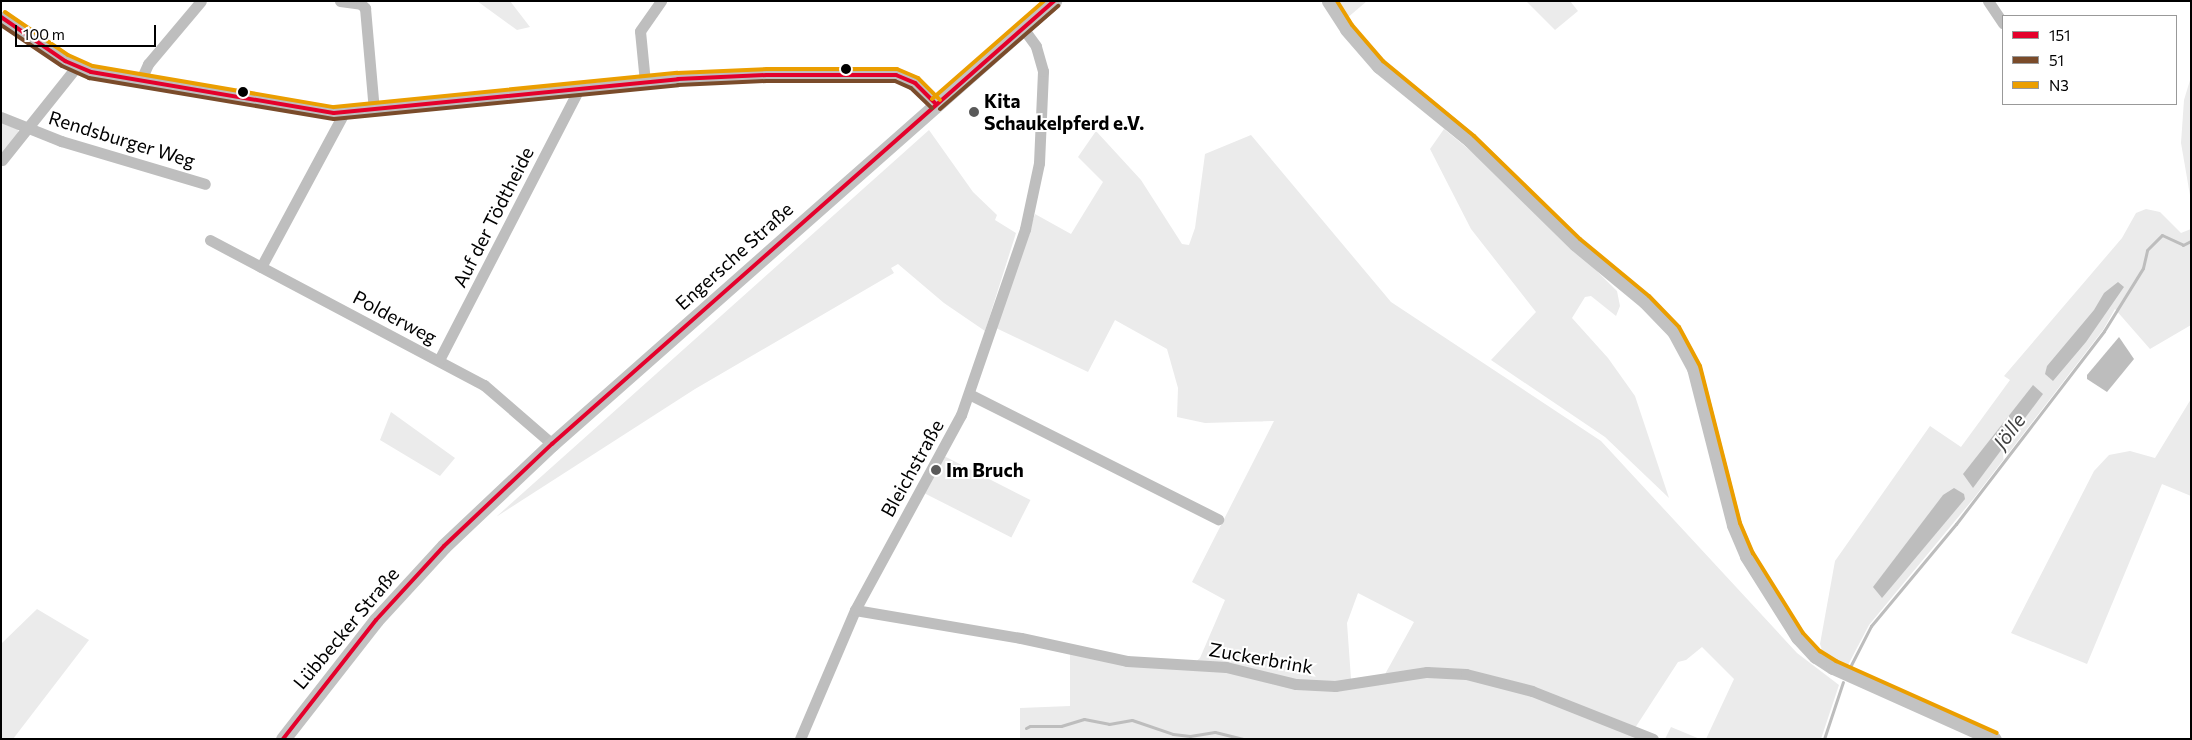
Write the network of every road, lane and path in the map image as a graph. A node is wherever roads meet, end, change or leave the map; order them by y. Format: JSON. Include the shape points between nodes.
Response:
{"nodes":[{"id":1,"x":201,"y":1,"type":"edge"},
{"id":2,"x":340,"y":1,"type":"edge"},
{"id":3,"x":661,"y":1,"type":"edge"},
{"id":4,"x":1054,"y":1,"type":"edge"},
{"id":5,"x":1329,"y":1,"type":"edge"},
{"id":6,"x":1988,"y":1,"type":"edge"},
{"id":7,"x":1,"y":17,"type":"edge"},
{"id":8,"x":2002,"y":22,"type":"edge"},
{"id":9,"x":1023,"y":28,"type":"junction"},
{"id":10,"x":76,"y":66,"type":"junction"},
{"id":11,"x":140,"y":82,"type":"junction"},
{"id":12,"x":645,"y":82,"type":"junction"},
{"id":13,"x":579,"y":89,"type":"junction"},
{"id":14,"x":936,"y":104,"type":"junction"},
{"id":15,"x":374,"y":110,"type":"junction"},
{"id":16,"x":344,"y":113,"type":"junction"},
{"id":17,"x":1,"y":117,"type":"edge"},
{"id":18,"x":28,"y":128,"type":"junction"},
{"id":19,"x":2,"y":160,"type":"edge"},
{"id":20,"x":205,"y":184,"type":"dead end"},
{"id":21,"x":210,"y":240,"type":"dead end"},
{"id":22,"x":261,"y":267,"type":"junction"},
{"id":23,"x":439,"y":360,"type":"junction"},
{"id":24,"x":969,"y":394,"type":"junction"},
{"id":25,"x":552,"y":444,"type":"junction"},
{"id":26,"x":1218,"y":519,"type":"dead end"},
{"id":27,"x":444,"y":546,"type":"joint"},
{"id":28,"x":855,"y":610,"type":"junction"},
{"id":29,"x":283,"y":739,"type":"edge"},
{"id":30,"x":800,"y":739,"type":"edge"},
{"id":31,"x":1653,"y":739,"type":"edge"},
{"id":32,"x":1994,"y":739,"type":"edge"}],
"edges":[{"from":1,"to":11,"type":"street","via":[[148,64]]},
{"from":2,"to":15,"type":"street","via":[[361,4],[365,8]]},
{"from":3,"to":12,"type":"street","via":[[640,31]]},
{"from":4,"to":9,"type":"main road","name":"Engersche Straße"},
{"from":5,"to":32,"type":"main road","via":[[1347,29],[1379,66],[1470,140],[1576,244],[1645,301],[1674,331],[1694,368],[1734,525],[1748,556],[1798,637],[1816,656],[1833,667]]},
{"from":6,"to":8,"type":"street"},
{"from":7,"to":10,"type":"street"},
{"from":9,"to":14,"type":"main road","name":"Engersche Straße"},
{"from":9,"to":24,"type":"street","name":"Bleichstraße","via":[[1036,46],[1043,71],[1039,163],[1032,206]]},
{"from":10,"to":11,"type":"street"},
{"from":10,"to":18,"type":"street","name":"Rendsburger Weg"},
{"from":11,"to":16,"type":"street"},
{"from":12,"to":13,"type":"street"},
{"from":12,"to":14,"type":"street","via":[[716,77],[884,74],[915,83]]},
{"from":13,"to":15,"type":"street"},
{"from":13,"to":23,"type":"street","name":"Auf der Tödtheide"},
{"from":14,"to":25,"type":"main road","name":"Engersche Straße"},
{"from":15,"to":16,"type":"street"},
{"from":16,"to":22,"type":"street"},
{"from":17,"to":18,"type":"street","name":"Rendsburger Weg"},
{"from":18,"to":19,"type":"street","name":"Rendsburger Weg"},
{"from":18,"to":20,"type":"street","name":"Rendsburger Weg"},
{"from":21,"to":22,"type":"street","name":"Polderweg"},
{"from":22,"to":23,"type":"street","name":"Polderweg"},
{"from":23,"to":25,"type":"street","name":"Polderweg","via":[[484,385]]},
{"from":24,"to":26,"type":"street"},
{"from":24,"to":28,"type":"street","name":"Bleichstraße"},
{"from":25,"to":27,"type":"main road","name":"Engersche Straße"},
{"from":27,"to":29,"type":"main road","name":"Lübbecker Straße","via":[[376,620]]},
{"from":28,"to":30,"type":"street","name":"Bleichstraße"},
{"from":28,"to":31,"type":"street","name":"Zuckerbrink","via":[[1128,660],[1226,666],[1296,684],[1335,686],[1428,672],[1466,674],[1532,691]]}]}
